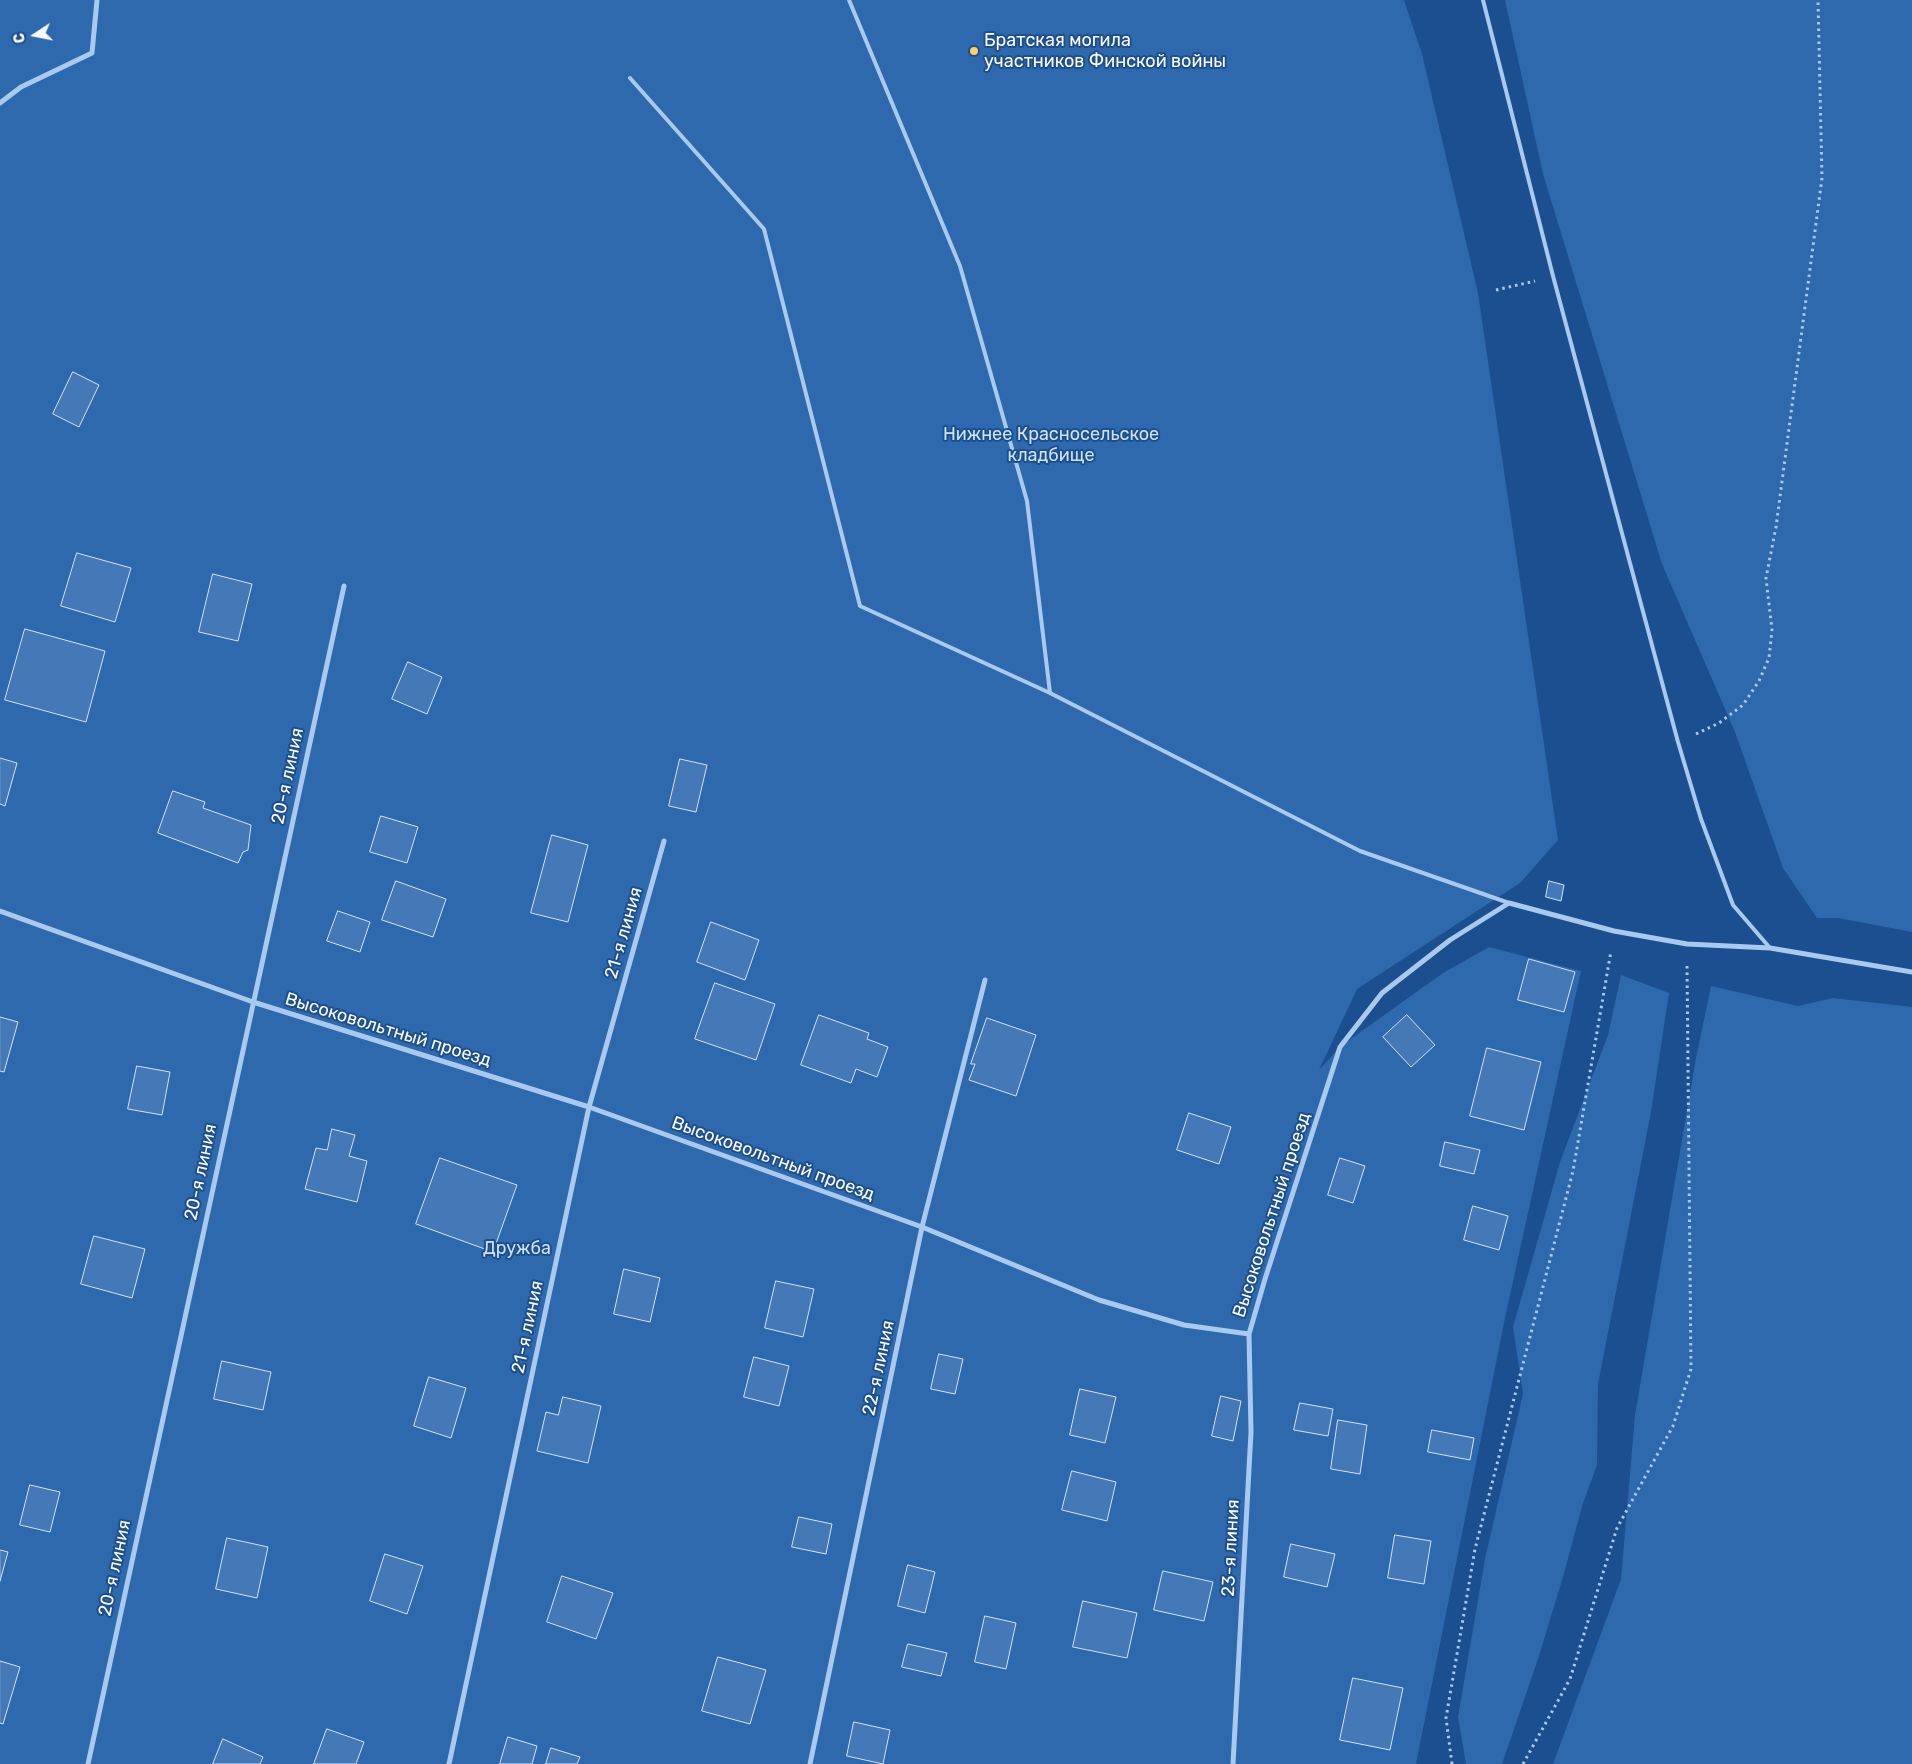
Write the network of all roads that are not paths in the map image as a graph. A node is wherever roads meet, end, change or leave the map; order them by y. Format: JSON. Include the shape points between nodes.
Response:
{"nodes":[{"id":1,"x":97,"y":0,"type":"edge"},
{"id":2,"x":848,"y":0,"type":"edge"},
{"id":3,"x":1483,"y":0,"type":"edge"},
{"id":4,"x":630,"y":78,"type":"dead end"},
{"id":5,"x":0,"y":102,"type":"edge"},
{"id":6,"x":344,"y":586,"type":"dead end"},
{"id":7,"x":1050,"y":693,"type":"junction"},
{"id":8,"x":664,"y":841,"type":"dead end"},
{"id":9,"x":1509,"y":903,"type":"junction"},
{"id":10,"x":0,"y":911,"type":"edge"},
{"id":11,"x":1770,"y":948,"type":"junction"},
{"id":12,"x":1912,"y":972,"type":"edge"},
{"id":13,"x":985,"y":980,"type":"dead end"},
{"id":14,"x":253,"y":1002,"type":"junction"},
{"id":15,"x":589,"y":1107,"type":"junction"},
{"id":16,"x":922,"y":1227,"type":"junction"},
{"id":17,"x":1249,"y":1334,"type":"junction"},
{"id":18,"x":88,"y":1764,"type":"edge"},
{"id":19,"x":449,"y":1764,"type":"edge"},
{"id":20,"x":810,"y":1764,"type":"edge"},
{"id":21,"x":1234,"y":1764,"type":"edge"}],
"edges":[{"from":1,"to":5,"type":"street","via":[[92,53],[20,87]]},
{"from":2,"to":7,"type":"lane","via":[[960,266],[1026,501]]},
{"from":3,"to":11,"type":"lane","via":[[1553,276],[1701,819],[1734,905]]},
{"from":4,"to":7,"type":"lane","via":[[764,229],[860,606]]},
{"from":6,"to":14,"type":"street","name":"20-я линия"},
{"from":7,"to":9,"type":"lane","via":[[1360,851]]},
{"from":8,"to":15,"type":"street","name":"21-я линия"},
{"from":9,"to":11,"type":"street","via":[[1614,931],[1687,944]]},
{"from":9,"to":17,"type":"street","name":"Высоковольтный проезд","via":[[1450,940],[1382,993],[1340,1047]]},
{"from":10,"to":14,"type":"street","name":"Высоковольтный проезд"},
{"from":11,"to":12,"type":"street"},
{"from":13,"to":16,"type":"street","name":"22-я линия"},
{"from":14,"to":15,"type":"street","name":"Высоковольтный проезд"},
{"from":14,"to":18,"type":"street","name":"20-я линия"},
{"from":15,"to":16,"type":"street","name":"Высоковольтный проезд"},
{"from":15,"to":19,"type":"street","name":"21-я линия"},
{"from":16,"to":17,"type":"street","name":"Высоковольтный проезд","via":[[1099,1300],[1184,1325]]},
{"from":16,"to":20,"type":"street","name":"22-я линия"},
{"from":17,"to":21,"type":"street","name":"23-я линия","via":[[1251,1432]]}]}
